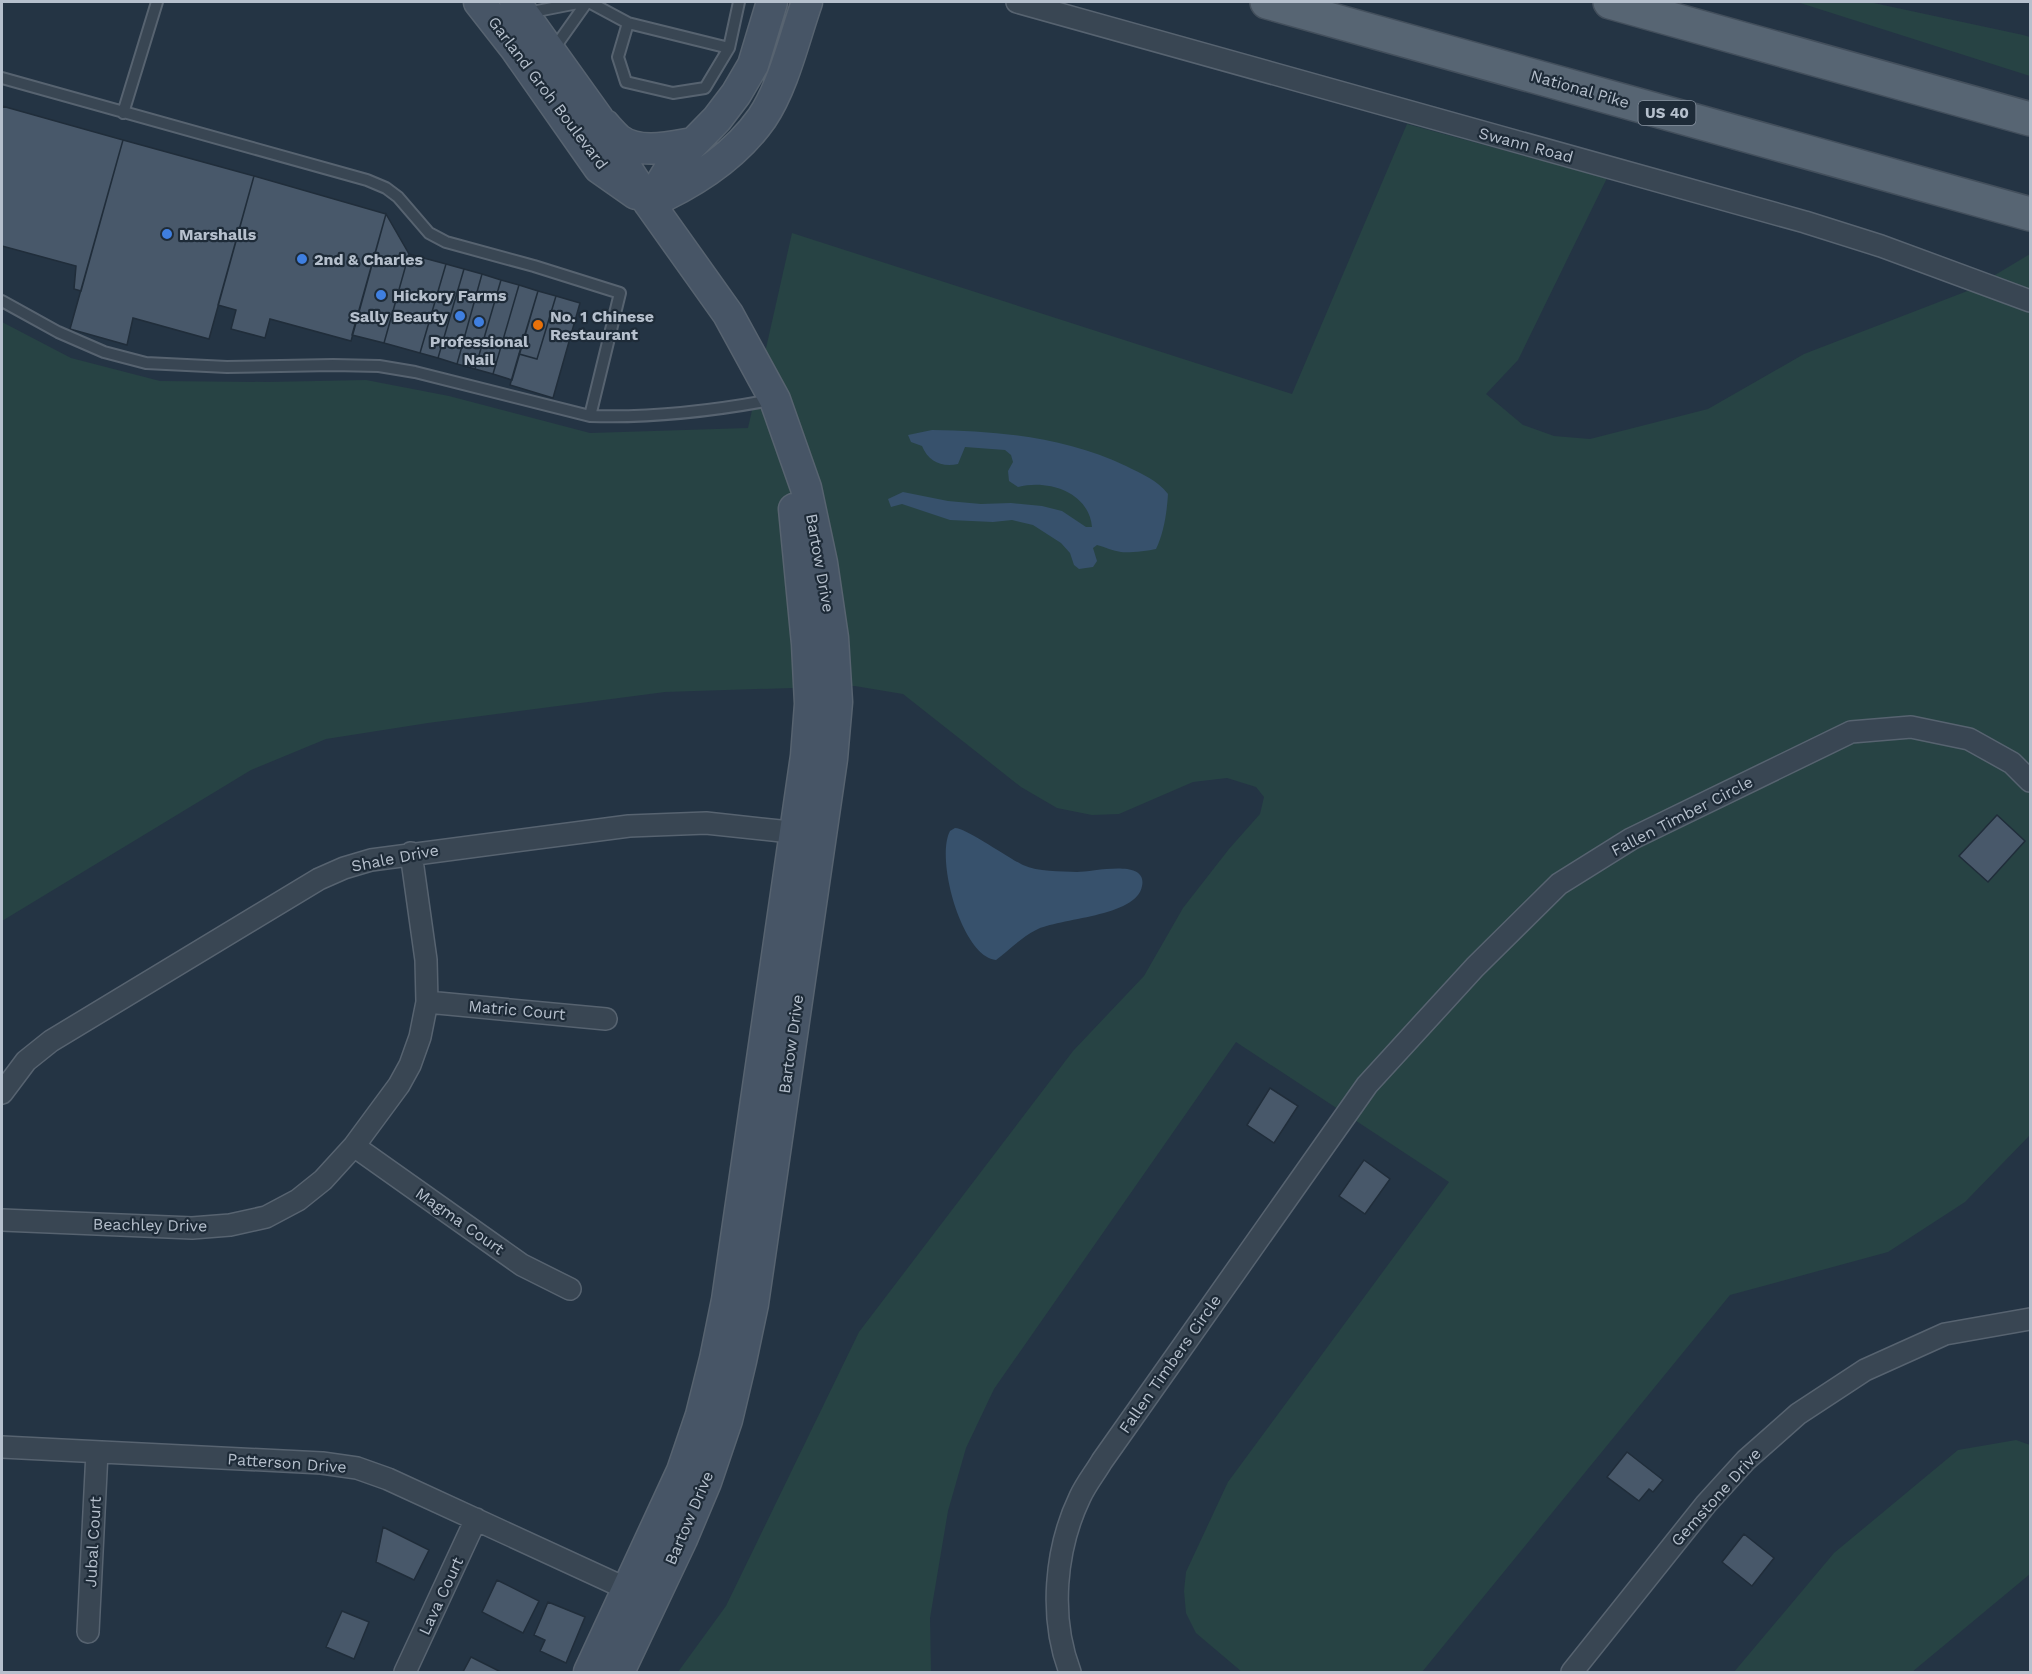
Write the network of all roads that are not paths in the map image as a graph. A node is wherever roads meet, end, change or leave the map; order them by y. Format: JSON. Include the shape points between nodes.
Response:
{"nodes":[{"id":1,"x":157,"y":2,"type":"edge"},
{"id":2,"x":479,"y":2,"type":"edge"},
{"id":3,"x":586,"y":2,"type":"edge"},
{"id":4,"x":739,"y":2,"type":"edge"},
{"id":5,"x":772,"y":2,"type":"edge"},
{"id":6,"x":807,"y":2,"type":"edge"},
{"id":7,"x":1017,"y":2,"type":"edge"},
{"id":8,"x":1268,"y":2,"type":"edge"},
{"id":9,"x":1610,"y":2,"type":"edge"},
{"id":10,"x":519,"y":8,"type":"edge"},
{"id":11,"x":627,"y":23,"type":"junction"},
{"id":12,"x":729,"y":48,"type":"junction"},
{"id":13,"x":551,"y":53,"type":"junction"},
{"id":14,"x":2,"y":78,"type":"edge"},
{"id":15,"x":123,"y":113,"type":"junction"},
{"id":16,"x":598,"y":118,"type":"junction"},
{"id":17,"x":2031,"y":119,"type":"edge"},
{"id":18,"x":693,"y":143,"type":"junction"},
{"id":19,"x":649,"y":203,"type":"junction"},
{"id":20,"x":2031,"y":214,"type":"edge"},
{"id":21,"x":2,"y":301,"type":"edge"},
{"id":22,"x":2031,"y":301,"type":"edge"},
{"id":23,"x":775,"y":400,"type":"junction"},
{"id":24,"x":590,"y":416,"type":"junction"},
{"id":25,"x":2031,"y":781,"type":"edge"},
{"id":26,"x":808,"y":834,"type":"junction"},
{"id":27,"x":411,"y":853,"type":"junction"},
{"id":28,"x":427,"y":1002,"type":"junction"},
{"id":29,"x":606,"y":1019,"type":"dead end"},
{"id":30,"x":1367,"y":1085,"type":"joint"},
{"id":31,"x":2,"y":1093,"type":"edge"},
{"id":32,"x":354,"y":1146,"type":"junction"},
{"id":33,"x":2,"y":1220,"type":"edge"},
{"id":34,"x":570,"y":1289,"type":"dead end"},
{"id":35,"x":2031,"y":1319,"type":"edge"},
{"id":36,"x":2,"y":1447,"type":"edge"},
{"id":37,"x":97,"y":1452,"type":"junction"},
{"id":38,"x":476,"y":1519,"type":"junction"},
{"id":39,"x":639,"y":1597,"type":"junction"},
{"id":40,"x":88,"y":1632,"type":"dead end"},
{"id":41,"x":405,"y":1672,"type":"edge"},
{"id":42,"x":589,"y":1672,"type":"edge"},
{"id":43,"x":619,"y":1672,"type":"edge"},
{"id":44,"x":1070,"y":1672,"type":"edge"},
{"id":45,"x":1572,"y":1672,"type":"edge"}],
"edges":[{"from":1,"to":15,"type":"lane"},
{"from":2,"to":19,"type":"street","name":"Garland Groh Boulevard","via":[[599,168]]},
{"from":3,"to":10,"type":"lane"},
{"from":3,"to":11,"type":"lane"},
{"from":3,"to":13,"type":"lane"},
{"from":4,"to":12,"type":"lane"},
{"from":5,"to":18,"type":"street","via":[[753,65],[717,119]]},
{"from":6,"to":19,"type":"street","via":[[782,76],[762,117],[711,169],[681,189]]},
{"from":7,"to":22,"type":"street","name":"Swann Road","via":[[1805,222]]},
{"from":8,"to":20,"type":"main road","name":"National Pike","number":"US 40"},
{"from":9,"to":17,"type":"main road"},
{"from":10,"to":13,"type":"street","name":"Garland Groh Boulevard"},
{"from":11,"to":12,"type":"lane"},
{"from":11,"to":12,"type":"lane","via":[[618,57],[626,82],[673,93],[705,88]]},
{"from":13,"to":16,"type":"street","name":"Garland Groh Boulevard"},
{"from":14,"to":15,"type":"lane"},
{"from":15,"to":24,"type":"lane","via":[[367,180],[398,197],[429,232],[446,242],[620,293]]},
{"from":16,"to":18,"type":"street","via":[[620,140],[635,146],[662,148]]},
{"from":16,"to":19,"type":"street","name":"Garland Groh Boulevard"},
{"from":18,"to":19,"type":"street","via":[[672,165]]},
{"from":19,"to":23,"type":"street","name":"Bartow Drive","via":[[728,314]]},
{"from":21,"to":24,"type":"lane","via":[[104,352],[146,363],[379,366]]},
{"from":23,"to":24,"type":"lane","via":[[722,409]]},
{"from":23,"to":26,"type":"street","name":"Bartow Drive","via":[[792,494],[808,654]]},
{"from":25,"to":30,"type":"street","name":"Fallen Timber Circle","via":[[2012,763],[1969,739],[1911,728],[1851,732],[1631,839],[1559,884],[1475,967]]},
{"from":26,"to":27,"type":"street","name":"Shale Drive","via":[[665,824]]},
{"from":26,"to":39,"type":"street","name":"Bartow Drive","via":[[715,1359],[682,1471],[657,1528]]},
{"from":27,"to":28,"type":"street","name":"Beachley Drive","via":[[426,960]]},
{"from":27,"to":31,"type":"street","name":"Shale Drive","via":[[372,860],[319,879],[51,1041],[26,1061]]},
{"from":28,"to":29,"type":"street","name":"Matric Court"},
{"from":28,"to":32,"type":"street","name":"Beachley Drive","via":[[410,1065]]},
{"from":30,"to":44,"type":"street","name":"Fallen Timbers Circle","via":[[1080,1497],[1066,1537],[1058,1582],[1059,1626]]},
{"from":32,"to":33,"type":"street","name":"Beachley Drive","via":[[298,1200],[266,1217],[230,1226]]},
{"from":32,"to":34,"type":"street","name":"Magma Court","via":[[522,1265]]},
{"from":35,"to":45,"type":"street","name":"Gemstone Drive","via":[[1944,1334],[1865,1370],[1798,1414],[1746,1460],[1706,1504]]},
{"from":36,"to":37,"type":"street","name":"Patterson Drive"},
{"from":37,"to":38,"type":"street","name":"Patterson Drive","via":[[357,1468]]},
{"from":37,"to":40,"type":"street","name":"Jubal Court"},
{"from":38,"to":39,"type":"street","name":"Patterson Drive"},
{"from":38,"to":41,"type":"street","name":"Lava Court"},
{"from":39,"to":42,"type":"street","name":"Bartow Drive"},
{"from":39,"to":43,"type":"street","name":"Bartow Drive"}]}
